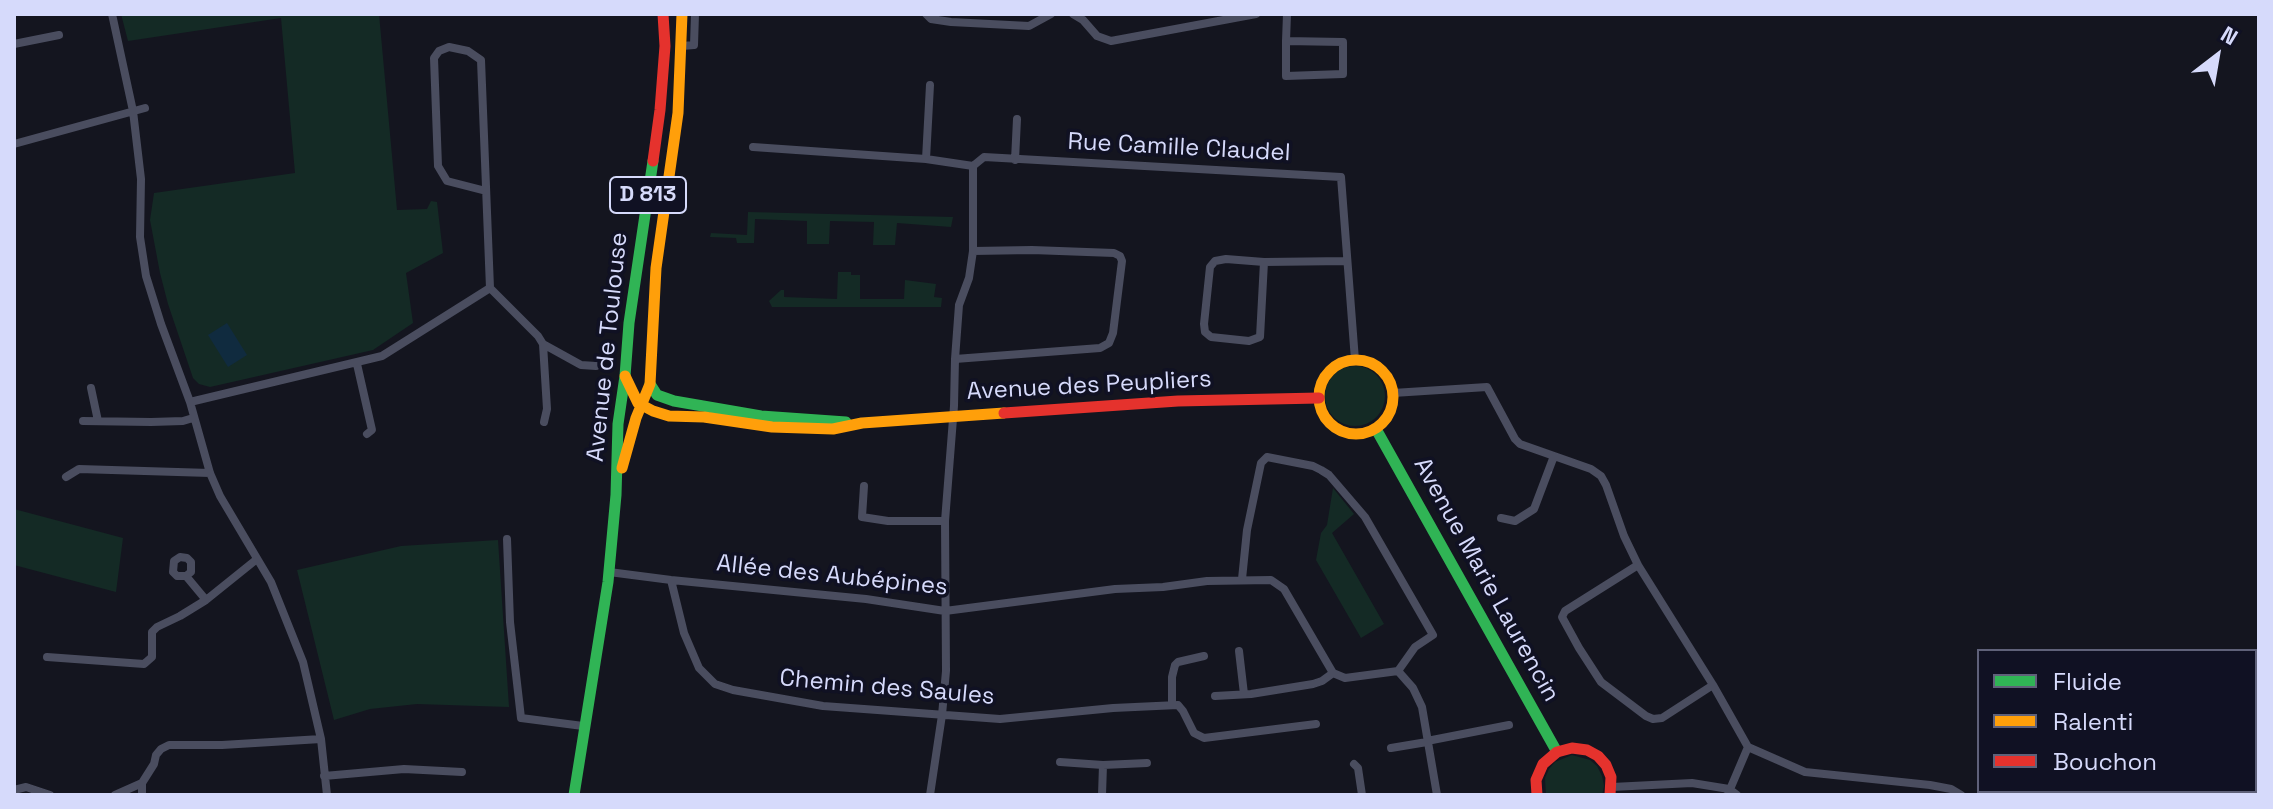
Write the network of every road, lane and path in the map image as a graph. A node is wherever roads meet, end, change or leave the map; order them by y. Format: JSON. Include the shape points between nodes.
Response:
{"nodes":[{"id":1,"x":112,"y":14,"type":"edge"},
{"id":2,"x":663,"y":14,"type":"edge"},
{"id":3,"x":682,"y":14,"type":"edge"},
{"id":4,"x":695,"y":14,"type":"edge"},
{"id":5,"x":926,"y":14,"type":"edge"},
{"id":6,"x":1051,"y":14,"type":"edge"},
{"id":7,"x":1073,"y":14,"type":"edge"},
{"id":8,"x":1256,"y":14,"type":"edge"},
{"id":9,"x":1287,"y":14,"type":"edge"},
{"id":10,"x":59,"y":35,"type":"dead end"},
{"id":11,"x":1286,"y":41,"type":"junction"},
{"id":12,"x":14,"y":44,"type":"edge"},
{"id":13,"x":688,"y":46,"type":"junction"},
{"id":14,"x":930,"y":85,"type":"dead end"},
{"id":15,"x":145,"y":108,"type":"dead end"},
{"id":16,"x":133,"y":111,"type":"junction"},
{"id":17,"x":1017,"y":119,"type":"dead end"},
{"id":18,"x":14,"y":144,"type":"edge"},
{"id":19,"x":753,"y":147,"type":"dead end"},
{"id":20,"x":926,"y":159,"type":"junction"},
{"id":21,"x":1015,"y":160,"type":"junction"},
{"id":22,"x":973,"y":166,"type":"junction"},
{"id":23,"x":486,"y":191,"type":"junction"},
{"id":24,"x":973,"y":251,"type":"junction"},
{"id":25,"x":1347,"y":261,"type":"junction"},
{"id":26,"x":1264,"y":262,"type":"junction"},
{"id":27,"x":490,"y":288,"type":"junction"},
{"id":28,"x":543,"y":344,"type":"junction"},
{"id":29,"x":955,"y":359,"type":"junction"},
{"id":30,"x":1355,"y":360,"type":"junction"},
{"id":31,"x":357,"y":364,"type":"junction"},
{"id":32,"x":596,"y":366,"type":"dead end"},
{"id":33,"x":625,"y":376,"type":"junction"},
{"id":34,"x":91,"y":388,"type":"dead end"},
{"id":35,"x":1393,"y":393,"type":"junction"},
{"id":36,"x":646,"y":395,"type":"junction"},
{"id":37,"x":1319,"y":398,"type":"junction"},
{"id":38,"x":190,"y":402,"type":"junction"},
{"id":39,"x":622,"y":404,"type":"junction"},
{"id":40,"x":953,"y":416,"type":"junction"},
{"id":41,"x":83,"y":421,"type":"dead end"},
{"id":42,"x":98,"y":421,"type":"junction"},
{"id":43,"x":194,"y":422,"type":"junction"},
{"id":44,"x":544,"y":422,"type":"dead end"},
{"id":45,"x":862,"y":423,"type":"junction"},
{"id":46,"x":1376,"y":429,"type":"junction"},
{"id":47,"x":367,"y":434,"type":"dead end"},
{"id":48,"x":1554,"y":456,"type":"junction"},
{"id":49,"x":210,"y":473,"type":"junction"},
{"id":50,"x":66,"y":477,"type":"dead end"},
{"id":51,"x":864,"y":486,"type":"dead end"},
{"id":52,"x":616,"y":495,"type":"junction"},
{"id":53,"x":1501,"y":518,"type":"dead end"},
{"id":54,"x":945,"y":521,"type":"junction"},
{"id":55,"x":507,"y":539,"type":"dead end"},
{"id":56,"x":257,"y":559,"type":"junction"},
{"id":57,"x":1638,"y":565,"type":"junction"},
{"id":58,"x":609,"y":572,"type":"junction"},
{"id":59,"x":186,"y":576,"type":"dead end"},
{"id":60,"x":1242,"y":579,"type":"junction"},
{"id":61,"x":671,"y":580,"type":"junction"},
{"id":62,"x":206,"y":600,"type":"junction"},
{"id":63,"x":945,"y":611,"type":"junction"},
{"id":64,"x":1239,"y":651,"type":"dead end"},
{"id":65,"x":1204,"y":656,"type":"dead end"},
{"id":66,"x":47,"y":657,"type":"dead end"},
{"id":67,"x":1398,"y":671,"type":"junction"},
{"id":68,"x":1333,"y":673,"type":"junction"},
{"id":69,"x":1713,"y":685,"type":"junction"},
{"id":70,"x":1244,"y":694,"type":"junction"},
{"id":71,"x":1215,"y":696,"type":"dead end"},
{"id":72,"x":1172,"y":705,"type":"junction"},
{"id":73,"x":942,"y":715,"type":"junction"},
{"id":74,"x":1316,"y":724,"type":"dead end"},
{"id":75,"x":1509,"y":725,"type":"dead end"},
{"id":76,"x":583,"y":726,"type":"junction"},
{"id":77,"x":321,"y":739,"type":"junction"},
{"id":78,"x":1427,"y":742,"type":"junction"},
{"id":79,"x":1748,"y":747,"type":"junction"},
{"id":80,"x":1391,"y":748,"type":"dead end"},
{"id":81,"x":1557,"y":752,"type":"junction"},
{"id":82,"x":1060,"y":762,"type":"dead end"},
{"id":83,"x":1147,"y":763,"type":"dead end"},
{"id":84,"x":1354,"y":764,"type":"dead end"},
{"id":85,"x":1103,"y":765,"type":"junction"},
{"id":86,"x":462,"y":772,"type":"dead end"},
{"id":87,"x":324,"y":776,"type":"junction"},
{"id":88,"x":142,"y":783,"type":"junction"},
{"id":89,"x":14,"y":790,"type":"edge"},
{"id":90,"x":1611,"y":791,"type":"edge"},
{"id":91,"x":1731,"y":793,"type":"edge"},
{"id":92,"x":50,"y":795,"type":"edge"},
{"id":93,"x":115,"y":795,"type":"edge"},
{"id":94,"x":142,"y":795,"type":"edge"},
{"id":95,"x":327,"y":795,"type":"edge"},
{"id":96,"x":574,"y":795,"type":"edge"},
{"id":97,"x":930,"y":795,"type":"edge"},
{"id":98,"x":1102,"y":795,"type":"edge"},
{"id":99,"x":1362,"y":795,"type":"edge"},
{"id":100,"x":1437,"y":795,"type":"edge"},
{"id":101,"x":1537,"y":795,"type":"edge"},
{"id":102,"x":1961,"y":795,"type":"edge"},
{"id":103,"x":2171,"y":795,"type":"edge"},
{"id":104,"x":2217,"y":795,"type":"edge"}],
"edges":[{"from":1,"to":16,"type":"street"},
{"from":2,"to":33,"type":"street","name":"Avenue de Toulouse","number":"D 813","via":[[661,98]]},
{"from":3,"to":13,"type":"street","name":"Avenue de Toulouse","number":"D 813"},
{"from":4,"to":13,"type":"street"},
{"from":5,"to":6,"type":"street","via":[[951,22],[1029,26]]},
{"from":7,"to":8,"type":"street","via":[[1097,36],[1111,41]]},
{"from":9,"to":11,"type":"street"},
{"from":10,"to":12,"type":"street"},
{"from":11,"to":11,"type":"street","via":[[1286,76],[1343,74],[1343,42]]},
{"from":13,"to":36,"type":"street","name":"Avenue de Toulouse","number":"D 813","via":[[656,268]]},
{"from":14,"to":20,"type":"street"},
{"from":15,"to":16,"type":"street"},
{"from":16,"to":18,"type":"street"},
{"from":16,"to":38,"type":"street","via":[[146,276]]},
{"from":17,"to":21,"type":"street"},
{"from":19,"to":20,"type":"street","name":"Rue Camille Claudel"},
{"from":20,"to":22,"type":"street","name":"Rue Camille Claudel"},
{"from":21,"to":22,"type":"street","name":"Rue Camille Claudel","via":[[984,157]]},
{"from":21,"to":25,"type":"street","name":"Rue Camille Claudel","via":[[1341,177]]},
{"from":22,"to":24,"type":"street"},
{"from":23,"to":23,"type":"street","via":[[481,60],[449,47],[434,58],[438,166],[447,181]]},
{"from":23,"to":27,"type":"street"},
{"from":24,"to":29,"type":"street","via":[[959,305]]},
{"from":24,"to":29,"type":"street","via":[[1120,256],[1113,333],[1100,348]]},
{"from":25,"to":26,"type":"street"},
{"from":25,"to":30,"type":"street"},
{"from":26,"to":26,"type":"street","via":[[1226,259],[1210,267],[1204,324],[1211,337],[1260,337]]},
{"from":27,"to":28,"type":"street"},
{"from":27,"to":31,"type":"street","via":[[382,356]]},
{"from":28,"to":32,"type":"street","via":[[581,365]]},
{"from":28,"to":44,"type":"street"},
{"from":29,"to":40,"type":"street"},
{"from":30,"to":35,"type":"street","via":[[1381,370]]},
{"from":30,"to":37,"type":"street","via":[[1327,374]]},
{"from":31,"to":38,"type":"street"},
{"from":31,"to":47,"type":"street","via":[[372,430]]},
{"from":33,"to":36,"type":"street"},
{"from":33,"to":39,"type":"street","name":"Avenue de Toulouse","number":"D 813"},
{"from":34,"to":42,"type":"street"},
{"from":35,"to":46,"type":"street","via":[[1386,419]]},
{"from":35,"to":48,"type":"street","via":[[1487,387],[1515,439]]},
{"from":36,"to":39,"type":"street"},
{"from":36,"to":45,"type":"street","name":"Avenue des Peupliers","via":[[761,416]]},
{"from":36,"to":45,"type":"street","name":"Avenue des Peupliers","via":[[653,411],[669,416],[772,427],[833,429]]},
{"from":36,"to":52,"type":"street","name":"Avenue de Toulouse","number":"D 813","via":[[628,441]]},
{"from":37,"to":40,"type":"street","name":"Avenue des Peupliers"},
{"from":37,"to":46,"type":"street","via":[[1325,417],[1341,431]]},
{"from":38,"to":43,"type":"street"},
{"from":39,"to":52,"type":"street","name":"Avenue de Toulouse","number":"D 813"},
{"from":40,"to":45,"type":"street","name":"Avenue des Peupliers"},
{"from":40,"to":54,"type":"street"},
{"from":41,"to":42,"type":"street"},
{"from":42,"to":43,"type":"street"},
{"from":43,"to":49,"type":"street"},
{"from":46,"to":81,"type":"street","name":"Avenue Marie Laurencin"},
{"from":48,"to":53,"type":"street","via":[[1534,509],[1515,521]]},
{"from":48,"to":57,"type":"street","via":[[1601,476]]},
{"from":49,"to":50,"type":"street","via":[[79,469]]},
{"from":49,"to":56,"type":"street"},
{"from":51,"to":54,"type":"street","via":[[862,517]]},
{"from":52,"to":58,"type":"street","name":"Avenue de Toulouse","number":"D 813"},
{"from":54,"to":63,"type":"street"},
{"from":55,"to":76,"type":"street","via":[[521,718]]},
{"from":56,"to":62,"type":"street"},
{"from":56,"to":77,"type":"street","via":[[303,662]]},
{"from":57,"to":69,"type":"street"},
{"from":57,"to":69,"type":"street","via":[[1565,611],[1562,617],[1579,648],[1601,682],[1653,719]]},
{"from":58,"to":61,"type":"street","name":"Allée des Aubépines"},
{"from":58,"to":76,"type":"street","name":"Avenue de Toulouse","number":"D 813"},
{"from":59,"to":62,"type":"street"},
{"from":60,"to":63,"type":"street","name":"Allée des Aubépines"},
{"from":60,"to":67,"type":"street","via":[[1261,463],[1267,457],[1321,470],[1365,517],[1433,635],[1415,647]]},
{"from":60,"to":68,"type":"street","name":"Allée des Aubépines","via":[[1271,580],[1284,589]]},
{"from":61,"to":63,"type":"street","name":"Allée des Aubépines"},
{"from":61,"to":73,"type":"street","name":"Chemin des Saules","via":[[691,651],[715,684],[823,706]]},
{"from":62,"to":66,"type":"street","via":[[152,632],[152,657],[144,664]]},
{"from":63,"to":73,"type":"street"},
{"from":64,"to":70,"type":"street"},
{"from":65,"to":72,"type":"street","via":[[1175,665]]},
{"from":67,"to":68,"type":"street","via":[[1345,678]]},
{"from":67,"to":78,"type":"street","via":[[1422,707]]},
{"from":68,"to":70,"type":"street","via":[[1313,684]]},
{"from":69,"to":79,"type":"street"},
{"from":70,"to":71,"type":"street"},
{"from":72,"to":73,"type":"street","name":"Chemin des Saules","via":[[1000,719]]},
{"from":72,"to":74,"type":"street","via":[[1178,705],[1194,733],[1204,738]]},
{"from":73,"to":97,"type":"street"},
{"from":75,"to":78,"type":"street"},
{"from":76,"to":96,"type":"street","name":"Avenue de Toulouse","number":"D 813"},
{"from":77,"to":87,"type":"street"},
{"from":77,"to":88,"type":"street","via":[[169,745],[156,755]]},
{"from":78,"to":80,"type":"street"},
{"from":78,"to":100,"type":"street"},
{"from":79,"to":91,"type":"street"},
{"from":79,"to":102,"type":"street","via":[[1805,772],[1930,785]]},
{"from":81,"to":90,"type":"street","via":[[1572,748],[1598,756],[1606,765]]},
{"from":81,"to":101,"type":"street","via":[[1543,764]]},
{"from":82,"to":85,"type":"street"},
{"from":83,"to":85,"type":"street"},
{"from":84,"to":99,"type":"street"},
{"from":85,"to":98,"type":"street"},
{"from":86,"to":87,"type":"street","via":[[404,769]]},
{"from":87,"to":95,"type":"street"},
{"from":88,"to":93,"type":"street"},
{"from":88,"to":94,"type":"street"},
{"from":89,"to":92,"type":"street","via":[[26,787]]},
{"from":90,"to":91,"type":"street","via":[[1692,783]]},
{"from":103,"to":104,"type":"street"}]}
